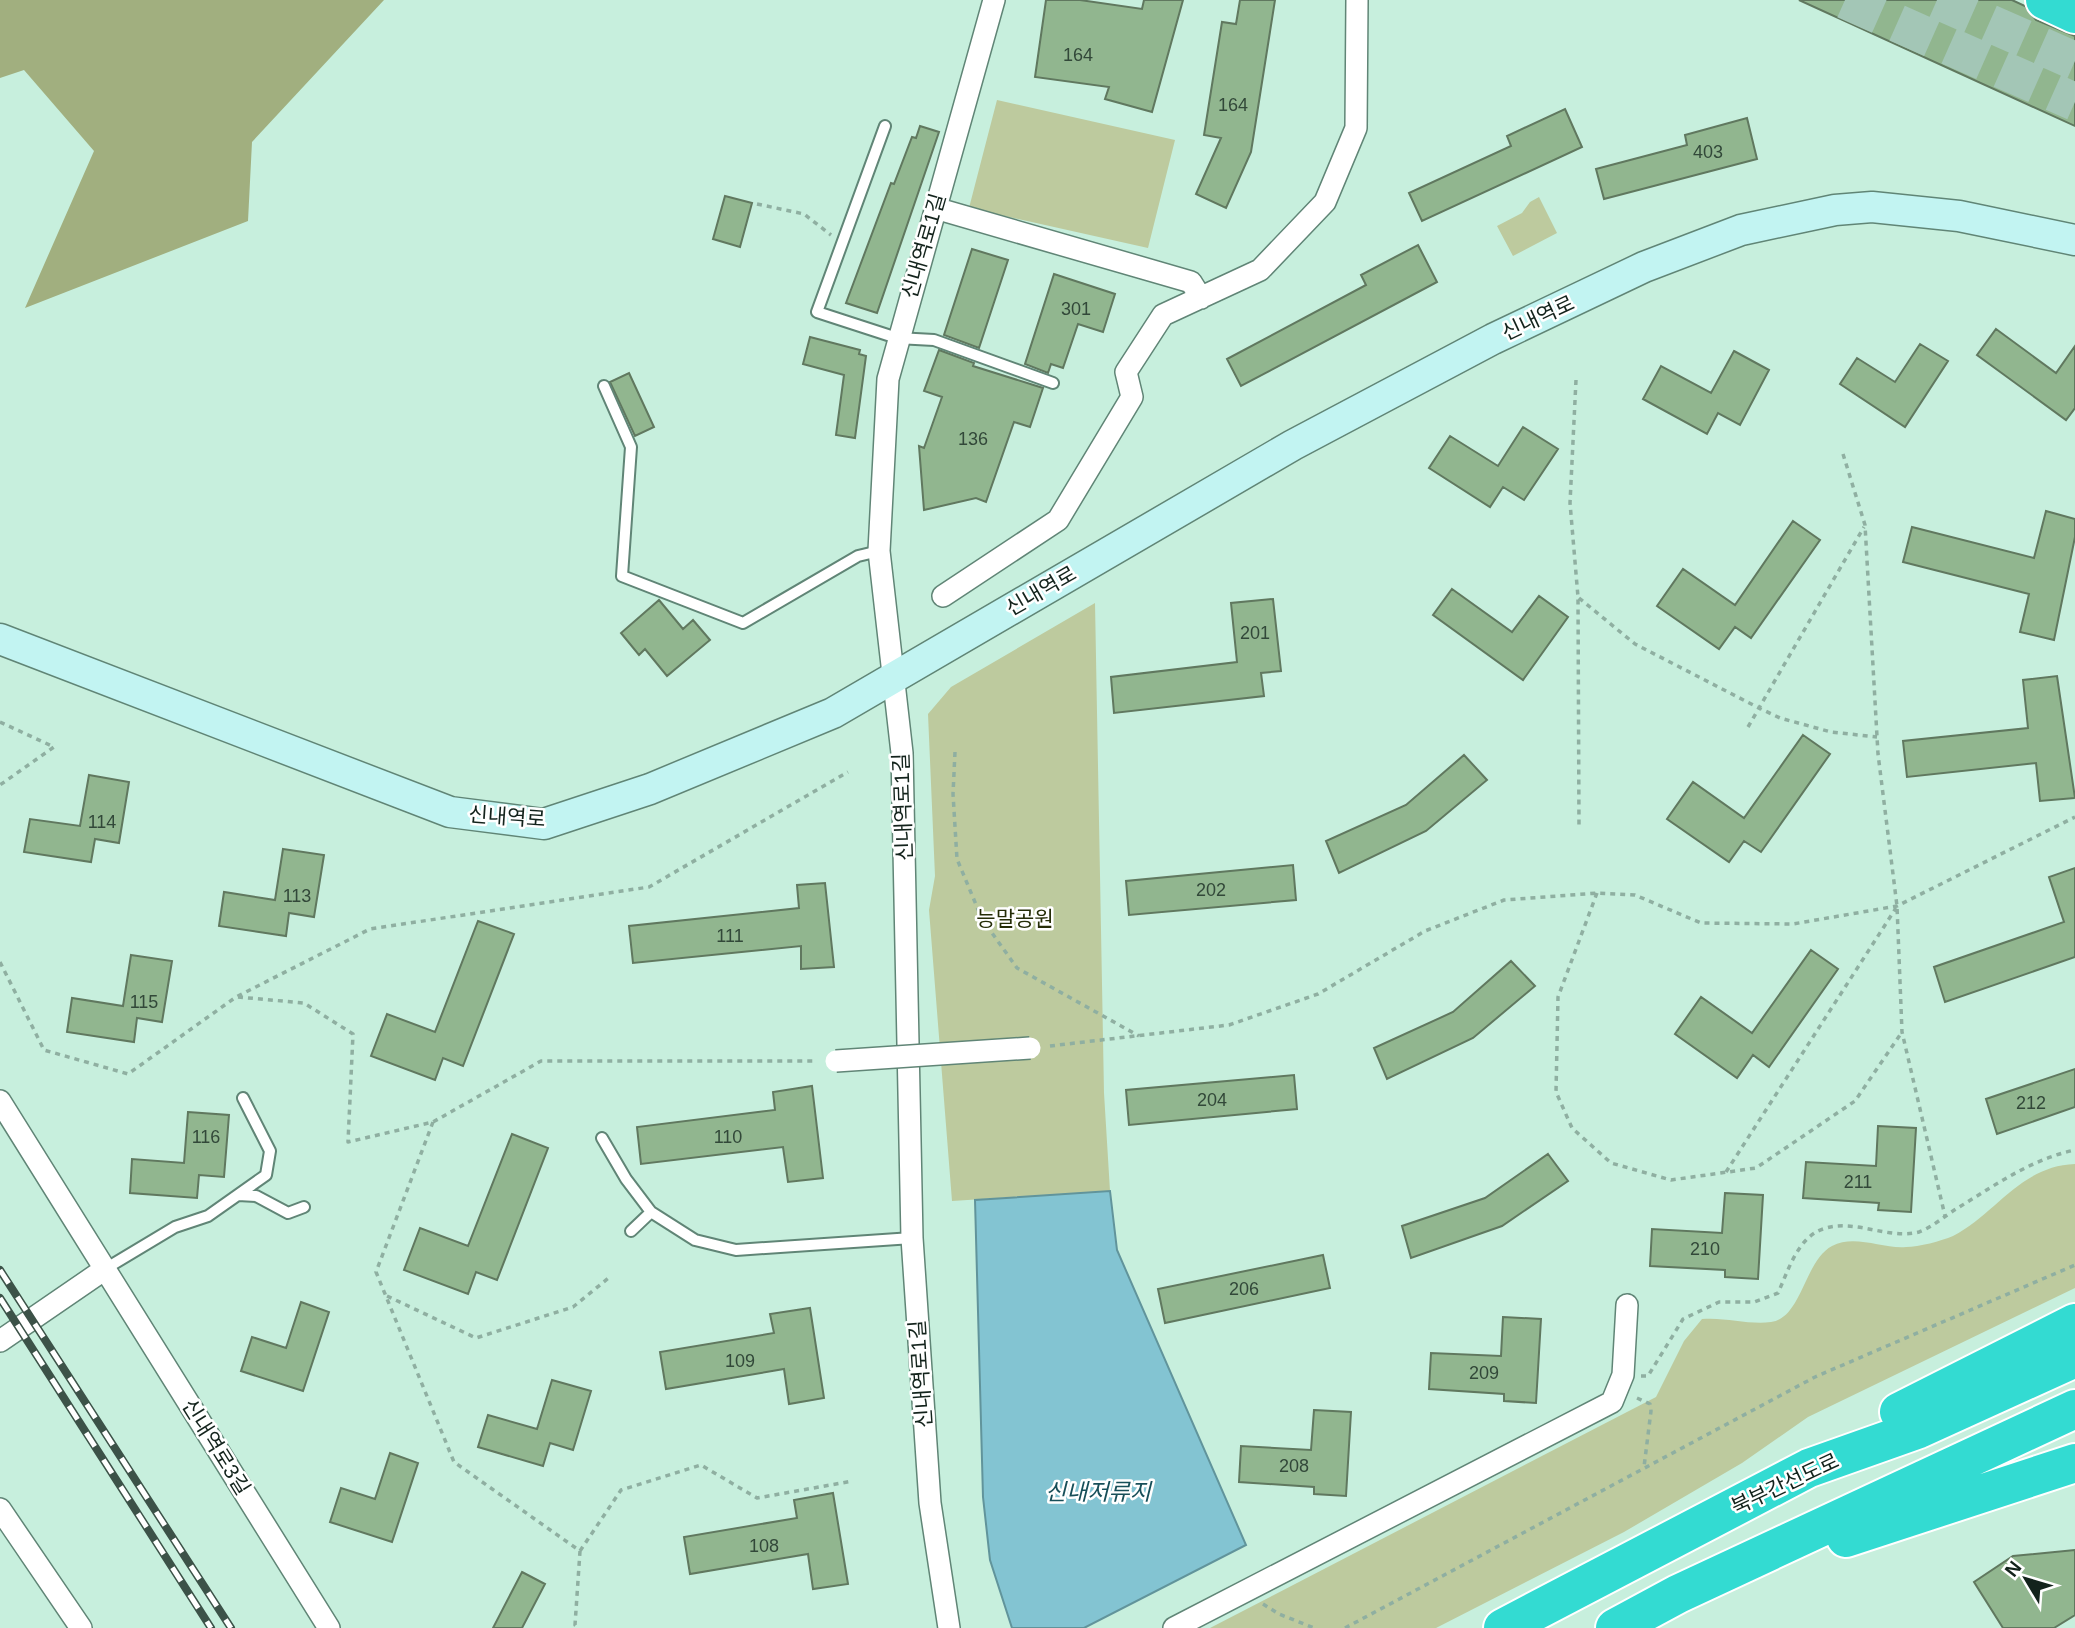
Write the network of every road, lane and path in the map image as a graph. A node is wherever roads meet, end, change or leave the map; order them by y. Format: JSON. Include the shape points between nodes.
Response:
{"nodes":[{"id":1,"x":994,"y":0,"type":"edge"},
{"id":2,"x":1357,"y":0,"type":"edge"},
{"id":3,"x":2045,"y":0,"type":"edge"},
{"id":4,"x":2075,"y":14,"type":"edge"},
{"id":5,"x":886,"y":126,"type":"dead end"},
{"id":6,"x":757,"y":204,"type":"dead end"},
{"id":7,"x":934,"y":208,"type":"junction"},
{"id":8,"x":2075,"y":240,"type":"edge"},
{"id":9,"x":842,"y":244,"type":"junction"},
{"id":10,"x":1201,"y":298,"type":"junction"},
{"id":11,"x":897,"y":338,"type":"junction"},
{"id":12,"x":1576,"y":380,"type":"dead end"},
{"id":13,"x":1054,"y":383,"type":"dead end"},
{"id":14,"x":604,"y":386,"type":"dead end"},
{"id":15,"x":1843,"y":454,"type":"dead end"},
{"id":16,"x":1865,"y":525,"type":"junction"},
{"id":17,"x":879,"y":551,"type":"junction"},
{"id":18,"x":943,"y":596,"type":"dead end"},
{"id":19,"x":1578,"y":597,"type":"junction"},
{"id":20,"x":0,"y":639,"type":"edge"},
{"id":21,"x":894,"y":676,"type":"junction"},
{"id":22,"x":1759,"y":708,"type":"junction"},
{"id":23,"x":0,"y":722,"type":"edge"},
{"id":24,"x":1748,"y":727,"type":"dead end"},
{"id":25,"x":1877,"y":737,"type":"junction"},
{"id":26,"x":955,"y":752,"type":"dead end"},
{"id":27,"x":848,"y":772,"type":"dead end"},
{"id":28,"x":0,"y":785,"type":"edge"},
{"id":29,"x":2075,"y":817,"type":"edge"},
{"id":30,"x":1579,"y":827,"type":"dead end"},
{"id":31,"x":1597,"y":893,"type":"junction"},
{"id":32,"x":1897,"y":906,"type":"junction"},
{"id":33,"x":0,"y":962,"type":"edge"},
{"id":34,"x":236,"y":997,"type":"junction"},
{"id":35,"x":1902,"y":1032,"type":"junction"},
{"id":36,"x":1139,"y":1036,"type":"junction"},
{"id":37,"x":1030,"y":1048,"type":"joint"},
{"id":38,"x":836,"y":1061,"type":"joint"},
{"id":39,"x":243,"y":1098,"type":"dead end"},
{"id":40,"x":0,"y":1101,"type":"edge"},
{"id":41,"x":433,"y":1122,"type":"junction"},
{"id":42,"x":603,"y":1138,"type":"dead end"},
{"id":43,"x":2075,"y":1150,"type":"edge"},
{"id":44,"x":1726,"y":1172,"type":"junction"},
{"id":45,"x":237,"y":1195,"type":"junction"},
{"id":46,"x":304,"y":1207,"type":"dead end"},
{"id":47,"x":651,"y":1212,"type":"junction"},
{"id":48,"x":1945,"y":1216,"type":"junction"},
{"id":49,"x":631,"y":1231,"type":"dead end"},
{"id":50,"x":912,"y":1238,"type":"junction"},
{"id":51,"x":2075,"y":1265,"type":"edge"},
{"id":52,"x":105,"y":1269,"type":"junction"},
{"id":53,"x":611,"y":1276,"type":"dead end"},
{"id":54,"x":386,"y":1295,"type":"junction"},
{"id":55,"x":1627,"y":1305,"type":"dead end"},
{"id":56,"x":2075,"y":1323,"type":"edge"},
{"id":57,"x":0,"y":1341,"type":"edge"},
{"id":58,"x":2075,"y":1358,"type":"edge"},
{"id":59,"x":1623,"y":1375,"type":"junction"},
{"id":60,"x":1637,"y":1398,"type":"dead end"},
{"id":61,"x":2075,"y":1409,"type":"edge"},
{"id":62,"x":2075,"y":1463,"type":"edge"},
{"id":63,"x":1809,"y":1468,"type":"junction"},
{"id":64,"x":1644,"y":1469,"type":"junction"},
{"id":65,"x":853,"y":1481,"type":"dead end"},
{"id":66,"x":0,"y":1508,"type":"edge"},
{"id":67,"x":579,"y":1551,"type":"junction"},
{"id":68,"x":1260,"y":1591,"type":"junction"},
{"id":69,"x":1678,"y":1594,"type":"junction"},
{"id":70,"x":1304,"y":1627,"type":"edge"},
{"id":71,"x":81,"y":1628,"type":"edge"},
{"id":72,"x":327,"y":1628,"type":"edge"},
{"id":73,"x":579,"y":1628,"type":"edge"},
{"id":74,"x":949,"y":1628,"type":"edge"},
{"id":75,"x":1174,"y":1628,"type":"edge"},
{"id":76,"x":1314,"y":1628,"type":"edge"},
{"id":77,"x":1345,"y":1628,"type":"edge"},
{"id":78,"x":1503,"y":1628,"type":"edge"},
{"id":79,"x":1615,"y":1628,"type":"edge"}],
"edges":[{"from":1,"to":7,"type":"street","name":"신내역로1길"},
{"from":2,"to":10,"type":"street","via":[[1356,128],[1325,202],[1260,270]]},
{"from":3,"to":4,"type":"highway"},
{"from":5,"to":9,"type":"lane"},
{"from":6,"to":9,"type":"path","via":[[804,214]]},
{"from":7,"to":10,"type":"street","via":[[1191,282]]},
{"from":7,"to":11,"type":"street","name":"신내역로1길"},
{"from":8,"to":21,"type":"street","name":"신내역로","via":[[1959,216],[1872,207],[1823,212],[1741,230],[1644,267],[1493,339],[1293,445]]},
{"from":9,"to":11,"type":"lane","via":[[817,312]]},
{"from":10,"to":18,"type":"street","via":[[1163,316],[1126,372],[1132,397],[1058,520]]},
{"from":11,"to":13,"type":"lane","via":[[934,340]]},
{"from":11,"to":17,"type":"street","name":"신내역로1길","via":[[888,379]]},
{"from":12,"to":19,"type":"path","via":[[1570,503]]},
{"from":14,"to":17,"type":"lane","via":[[631,447],[622,576],[743,623],[858,556]]},
{"from":15,"to":16,"type":"path"},
{"from":16,"to":22,"type":"path"},
{"from":16,"to":25,"type":"path"},
{"from":17,"to":21,"type":"street","name":"신내역로1길"},
{"from":19,"to":22,"type":"path","via":[[1635,644]]},
{"from":19,"to":30,"type":"path"},
{"from":20,"to":21,"type":"street","name":"신내역로","via":[[450,812],[544,824],[650,789],[833,713]]},
{"from":21,"to":50,"type":"street","name":"신내역로1길","via":[[902,752]]},
{"from":22,"to":24,"type":"path"},
{"from":22,"to":25,"type":"path","via":[[1780,719],[1831,732]]},
{"from":23,"to":28,"type":"path","via":[[54,747]]},
{"from":25,"to":32,"type":"path"},
{"from":26,"to":36,"type":"path","via":[[957,859],[982,919],[1017,968]]},
{"from":27,"to":34,"type":"path","via":[[649,887],[370,929]]},
{"from":29,"to":32,"type":"path"},
{"from":31,"to":32,"type":"path","via":[[1635,895],[1701,923],[1793,924]]},
{"from":31,"to":36,"type":"path","via":[[1504,900],[1425,930],[1318,994],[1229,1026]]},
{"from":31,"to":44,"type":"path","via":[[1558,998],[1556,1092],[1572,1128],[1611,1163],[1671,1180]]},
{"from":32,"to":35,"type":"path"},
{"from":32,"to":44,"type":"path"},
{"from":33,"to":34,"type":"path","via":[[44,1050],[128,1074]]},
{"from":34,"to":41,"type":"path","via":[[303,1003],[353,1034],[348,1142]]},
{"from":35,"to":44,"type":"path","via":[[1855,1101],[1756,1168]]},
{"from":35,"to":48,"type":"path"},
{"from":36,"to":37,"type":"path"},
{"from":37,"to":38,"type":"street","bridge":true},
{"from":38,"to":41,"type":"path","via":[[541,1061]]},
{"from":39,"to":45,"type":"lane","via":[[270,1151],[266,1175]]},
{"from":40,"to":52,"type":"street","name":"신내역로3길"},
{"from":41,"to":54,"type":"path","via":[[376,1272]]},
{"from":42,"to":47,"type":"lane"},
{"from":43,"to":48,"type":"path","via":[[2051,1155],[2019,1171]]},
{"from":45,"to":46,"type":"lane","via":[[256,1196],[288,1213]]},
{"from":45,"to":52,"type":"lane","via":[[208,1216],[175,1227]]},
{"from":47,"to":49,"type":"lane"},
{"from":47,"to":50,"type":"lane","via":[[695,1240],[736,1250]]},
{"from":48,"to":59,"type":"path","via":[[1920,1232],[1891,1233],[1851,1225],[1822,1229],[1797,1251],[1778,1293],[1754,1302],[1719,1302],[1683,1319],[1648,1376]]},
{"from":50,"to":74,"type":"street","name":"신내역로1길","via":[[930,1503]]},
{"from":51,"to":64,"type":"path","via":[[1815,1377]]},
{"from":52,"to":57,"type":"street"},
{"from":52,"to":72,"type":"street","name":"신내역로3길"},
{"from":53,"to":54,"type":"path","via":[[573,1307],[477,1338]]},
{"from":54,"to":67,"type":"path","via":[[454,1462]]},
{"from":55,"to":59,"type":"street"},
{"from":56,"to":63,"type":"highway","via":[[1909,1405]]},
{"from":58,"to":63,"type":"highway","name":"북부간선도로","via":[[1919,1429]]},
{"from":59,"to":68,"type":"street","via":[[1612,1402]]},
{"from":60,"to":64,"type":"path","via":[[1650,1404],[1651,1411]]},
{"from":61,"to":69,"type":"highway"},
{"from":62,"to":69,"type":"highway"},
{"from":63,"to":78,"type":"highway","name":"북부간선도로"},
{"from":64,"to":77,"type":"path"},
{"from":65,"to":67,"type":"path","via":[[757,1497],[701,1465],[621,1490]]},
{"from":66,"to":71,"type":"street"},
{"from":67,"to":73,"type":"path","via":[[575,1625]]},
{"from":68,"to":70,"type":"path"},
{"from":68,"to":75,"type":"street"},
{"from":69,"to":79,"type":"highway"},
{"from":70,"to":76,"type":"path"}]}
